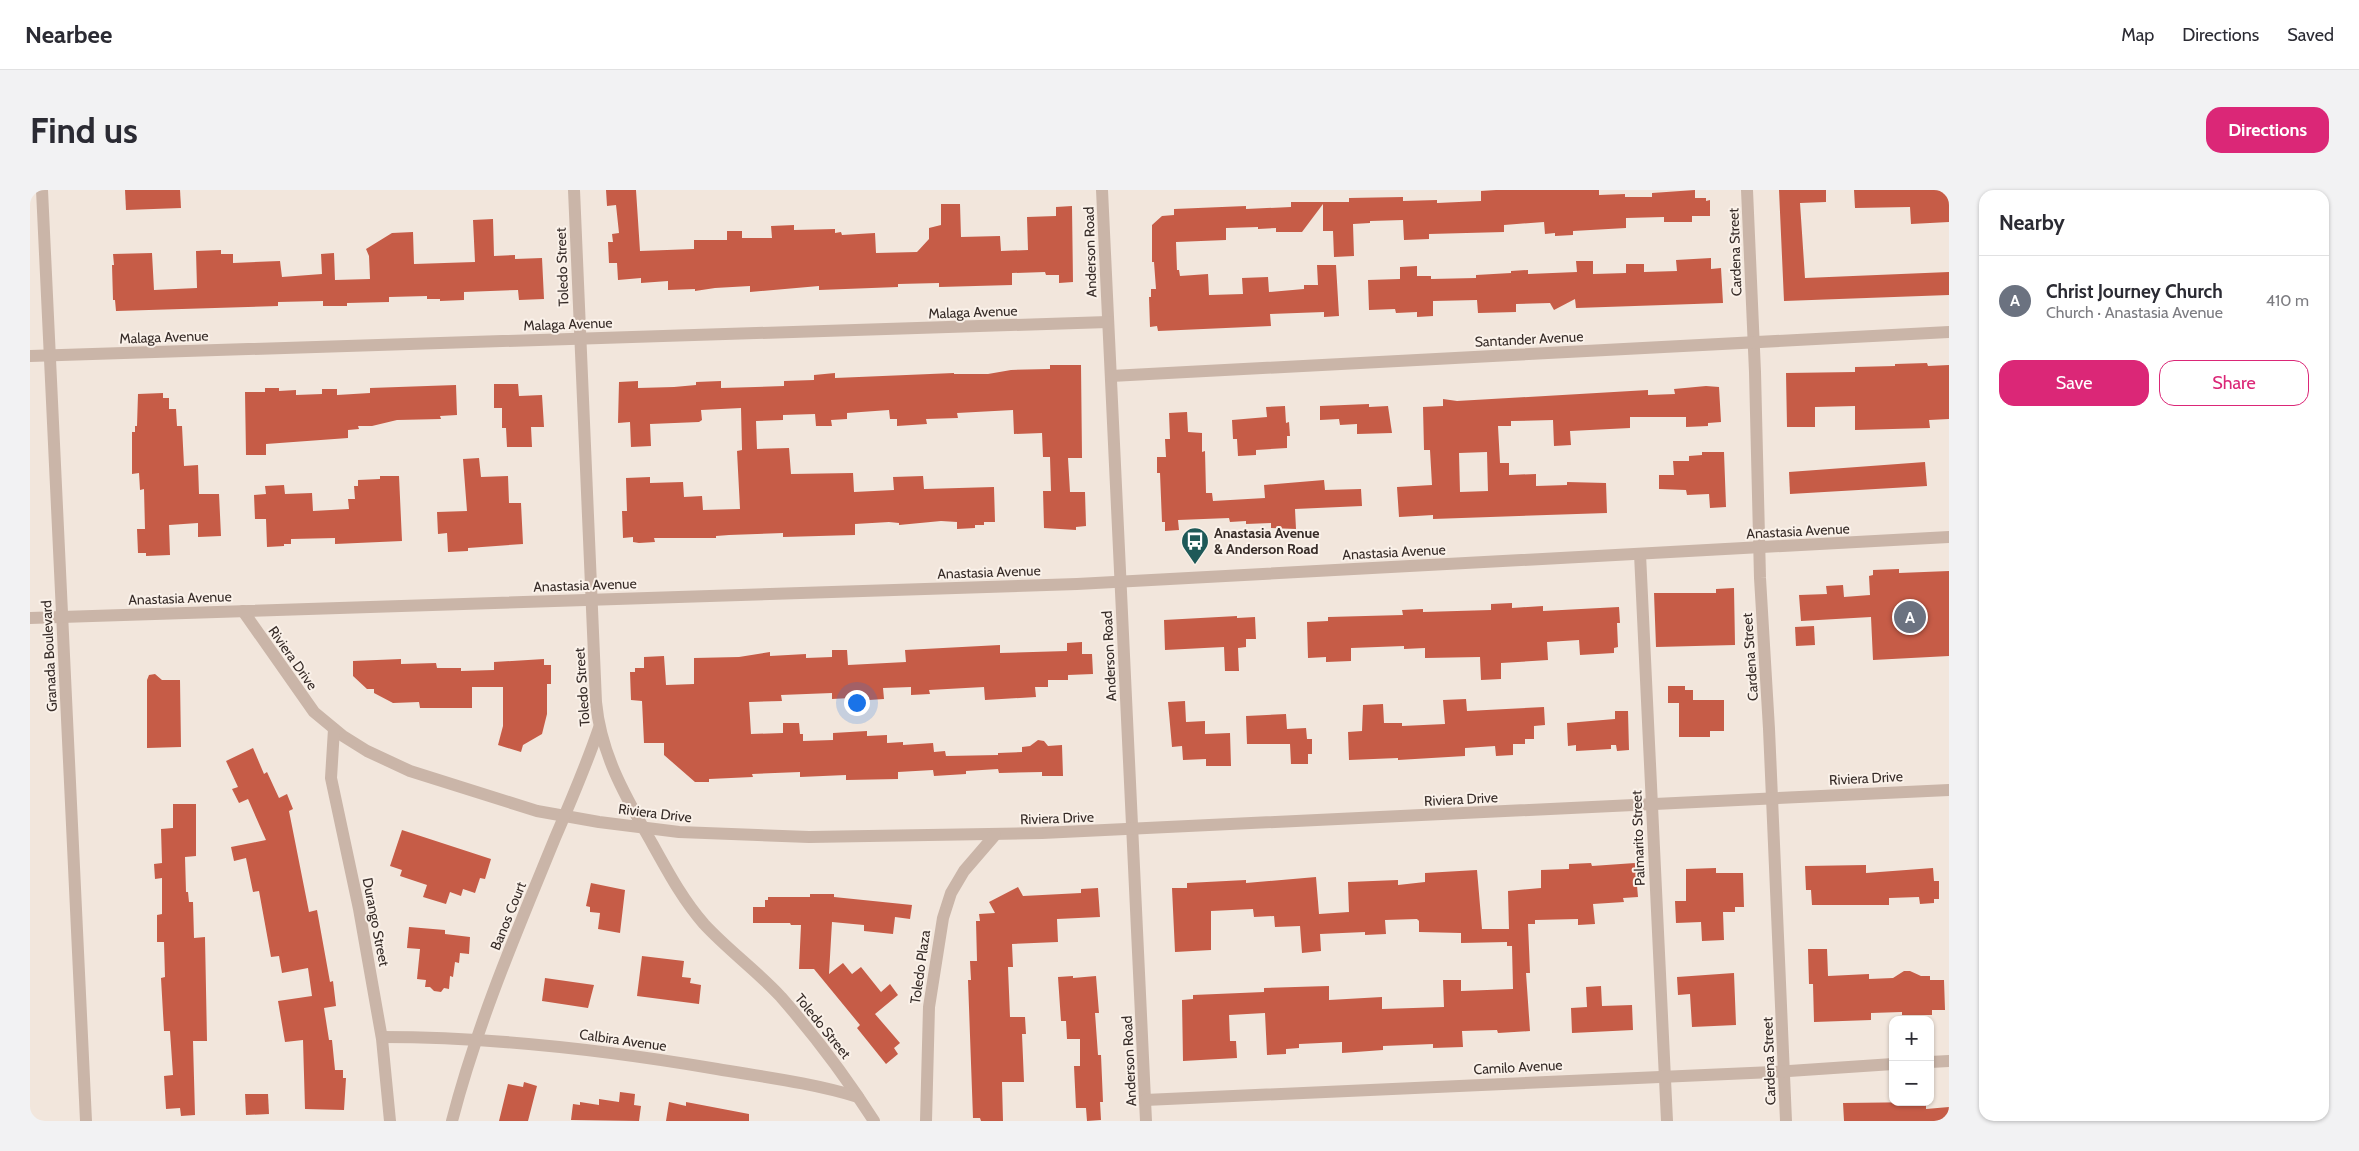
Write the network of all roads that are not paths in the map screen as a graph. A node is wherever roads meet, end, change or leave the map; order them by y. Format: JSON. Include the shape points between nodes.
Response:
{"nodes":[{"id":1,"x":42,"y":190,"type":"edge"},
{"id":2,"x":574,"y":190,"type":"edge"},
{"id":3,"x":1102,"y":190,"type":"edge"},
{"id":4,"x":1747,"y":190,"type":"edge"},
{"id":5,"x":1108,"y":322,"type":"junction"},
{"id":6,"x":1949,"y":332,"type":"edge"},
{"id":7,"x":580,"y":339,"type":"junction"},
{"id":8,"x":1754,"y":343,"type":"junction"},
{"id":9,"x":51,"y":355,"type":"junction"},
{"id":10,"x":30,"y":356,"type":"edge"},
{"id":11,"x":1111,"y":376,"type":"junction"},
{"id":12,"x":1949,"y":537,"type":"edge"},
{"id":13,"x":1759,"y":548,"type":"junction"},
{"id":14,"x":1640,"y":554,"type":"junction"},
{"id":15,"x":1120,"y":581,"type":"junction"},
{"id":16,"x":592,"y":600,"type":"junction"},
{"id":17,"x":243,"y":611,"type":"junction"},
{"id":18,"x":63,"y":617,"type":"junction"},
{"id":19,"x":30,"y":618,"type":"edge"},
{"id":20,"x":599,"y":726,"type":"junction"},
{"id":21,"x":334,"y":730,"type":"junction"},
{"id":22,"x":1949,"y":790,"type":"edge"},
{"id":23,"x":1772,"y":799,"type":"junction"},
{"id":24,"x":1652,"y":805,"type":"junction"},
{"id":25,"x":565,"y":816,"type":"junction"},
{"id":26,"x":643,"y":828,"type":"junction"},
{"id":27,"x":1133,"y":830,"type":"junction"},
{"id":28,"x":995,"y":835,"type":"junction"},
{"id":29,"x":382,"y":1037,"type":"junction"},
{"id":30,"x":476,"y":1039,"type":"junction"},
{"id":31,"x":1949,"y":1061,"type":"edge"},
{"id":32,"x":1934,"y":1062,"type":"edge"},
{"id":33,"x":1889,"y":1064,"type":"edge"},
{"id":34,"x":1784,"y":1071,"type":"junction"},
{"id":35,"x":1665,"y":1076,"type":"junction"},
{"id":36,"x":858,"y":1097,"type":"junction"},
{"id":37,"x":1146,"y":1100,"type":"junction"},
{"id":38,"x":86,"y":1121,"type":"edge"},
{"id":39,"x":390,"y":1121,"type":"edge"},
{"id":40,"x":452,"y":1121,"type":"edge"},
{"id":41,"x":874,"y":1121,"type":"edge"},
{"id":42,"x":926,"y":1121,"type":"edge"},
{"id":43,"x":1146,"y":1121,"type":"edge"},
{"id":44,"x":1667,"y":1121,"type":"edge"},
{"id":45,"x":1786,"y":1121,"type":"edge"}],
"edges":[{"from":1,"to":9,"type":"street","name":"Granada Boulevard"},
{"from":2,"to":7,"type":"street","name":"Toledo Street"},
{"from":3,"to":5,"type":"street","name":"Anderson Road"},
{"from":4,"to":8,"type":"street","name":"Cardena Street"},
{"from":5,"to":7,"type":"street","name":"Malaga Avenue"},
{"from":5,"to":11,"type":"street","name":"Anderson Road"},
{"from":6,"to":8,"type":"street","name":"Santander Avenue"},
{"from":7,"to":9,"type":"street","name":"Malaga Avenue"},
{"from":7,"to":16,"type":"street","name":"Toledo Street"},
{"from":8,"to":11,"type":"street","name":"Santander Avenue"},
{"from":8,"to":13,"type":"street","name":"Cardena Street"},
{"from":9,"to":10,"type":"street","name":"Malaga Avenue"},
{"from":9,"to":18,"type":"street","name":"Granada Boulevard"},
{"from":11,"to":15,"type":"street","name":"Anderson Road"},
{"from":12,"to":13,"type":"street","name":"Anastasia Avenue"},
{"from":13,"to":14,"type":"street","name":"Anastasia Avenue"},
{"from":13,"to":23,"type":"street","name":"Cardena Street"},
{"from":14,"to":15,"type":"street","name":"Anastasia Avenue"},
{"from":14,"to":24,"type":"street","name":"Palmarito Street"},
{"from":15,"to":16,"type":"street","name":"Anastasia Avenue"},
{"from":15,"to":27,"type":"street","name":"Anderson Road"},
{"from":16,"to":17,"type":"street","name":"Anastasia Avenue"},
{"from":16,"to":20,"type":"street","name":"Toledo Street"},
{"from":17,"to":18,"type":"street","name":"Anastasia Avenue"},
{"from":17,"to":21,"type":"street","name":"Riviera Drive","via":[[301,696]]},
{"from":18,"to":19,"type":"street","name":"Anastasia Avenue"},
{"from":18,"to":38,"type":"street","name":"Granada Boulevard"},
{"from":20,"to":25,"type":"street","name":"Banos Court","via":[[586,768]]},
{"from":20,"to":26,"type":"street","name":"Toledo Street","via":[[612,767]]},
{"from":21,"to":25,"type":"street","name":"Riviera Drive","via":[[367,751],[410,771],[519,806]]},
{"from":21,"to":29,"type":"street","name":"Durango Street","via":[[331,778]]},
{"from":22,"to":23,"type":"street","name":"Riviera Drive"},
{"from":23,"to":24,"type":"street","name":"Riviera Drive"},
{"from":23,"to":34,"type":"street","name":"Cardena Street"},
{"from":24,"to":27,"type":"street","name":"Riviera Drive"},
{"from":24,"to":35,"type":"street","name":"Palmarito Street"},
{"from":25,"to":26,"type":"street","name":"Riviera Drive"},
{"from":25,"to":30,"type":"street","name":"Banos Court"},
{"from":26,"to":28,"type":"street","name":"Riviera Drive","via":[[745,836]]},
{"from":26,"to":36,"type":"street","name":"Toledo Street","via":[[678,889],[696,913],[779,996]]},
{"from":27,"to":28,"type":"street","name":"Riviera Drive"},
{"from":27,"to":37,"type":"street","name":"Anderson Road"},
{"from":28,"to":42,"type":"street","name":"Toledo Plaza","via":[[964,871],[951,893],[943,918],[929,1007]]},
{"from":29,"to":30,"type":"street","name":"Calbira Avenue"},
{"from":29,"to":39,"type":"street","name":"Durango Street"},
{"from":30,"to":36,"type":"street","name":"Calbira Avenue","via":[[555,1045],[684,1063],[825,1087]]},
{"from":30,"to":40,"type":"street","name":"Banos Court"},
{"from":31,"to":32,"type":"street"},
{"from":33,"to":34,"type":"street","name":"Camilo Avenue"},
{"from":34,"to":35,"type":"street","name":"Camilo Avenue"},
{"from":34,"to":45,"type":"street","name":"Cardena Street"},
{"from":35,"to":37,"type":"street","name":"Camilo Avenue"},
{"from":35,"to":44,"type":"street","name":"Palmarito Street"},
{"from":36,"to":41,"type":"street","name":"Toledo Street"},
{"from":37,"to":43,"type":"street","name":"Anderson Road"}]}
